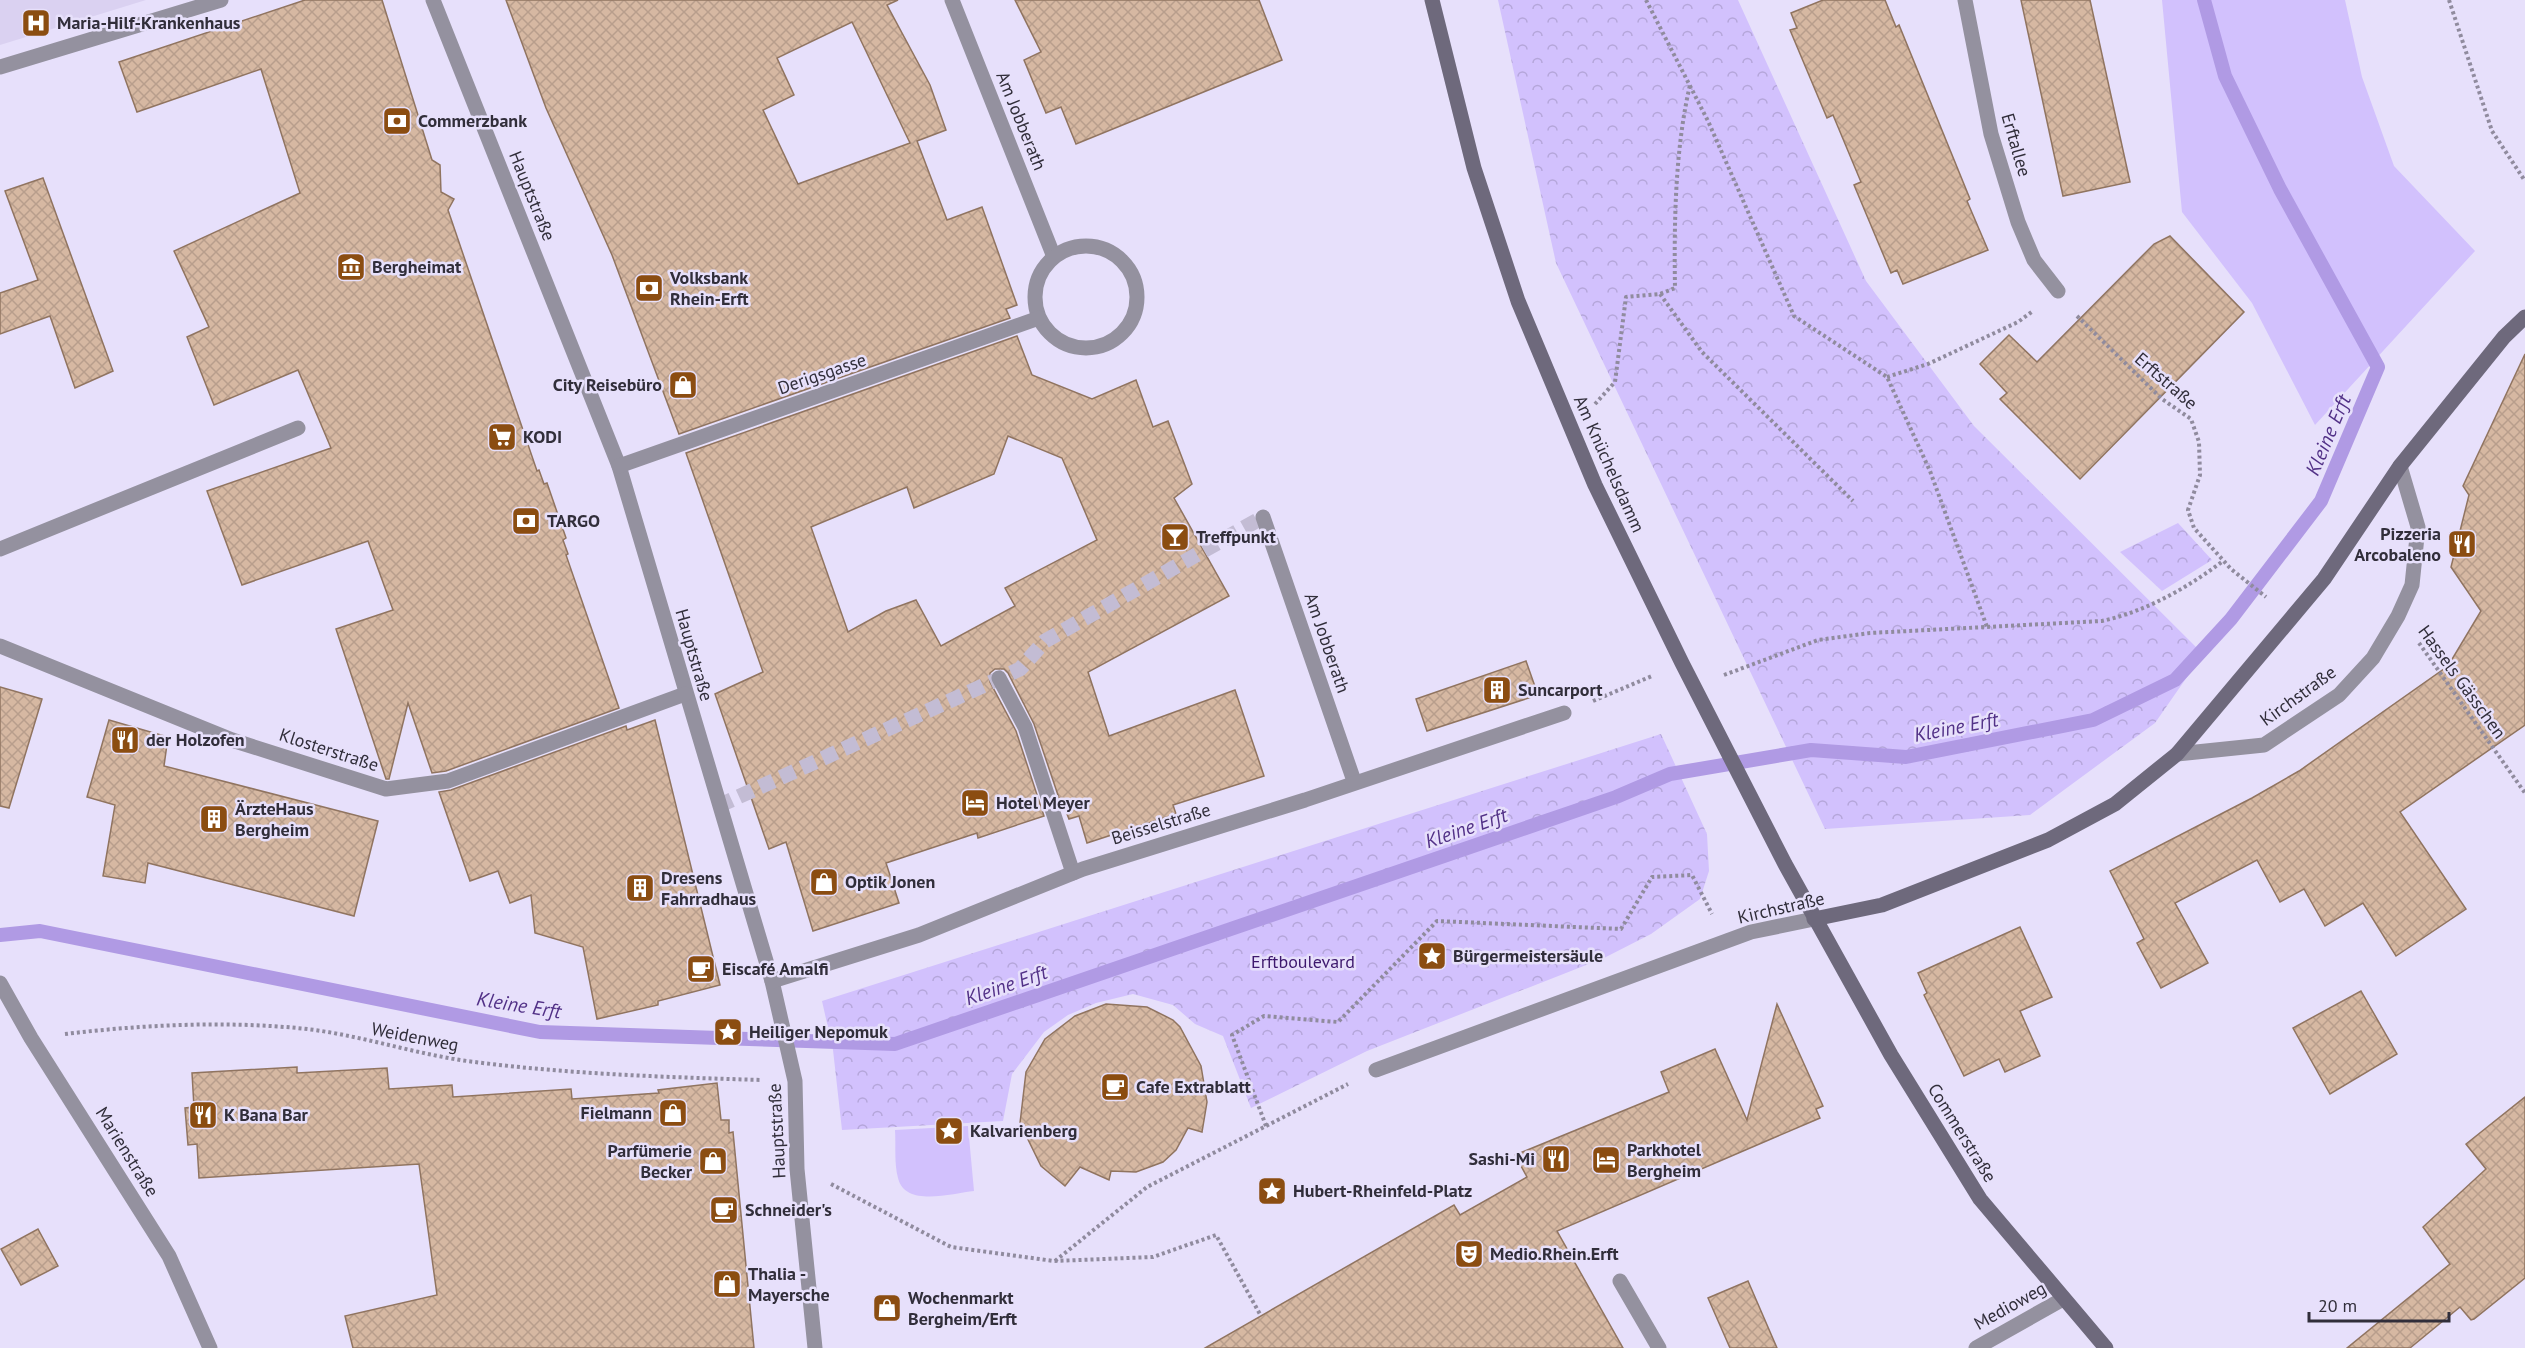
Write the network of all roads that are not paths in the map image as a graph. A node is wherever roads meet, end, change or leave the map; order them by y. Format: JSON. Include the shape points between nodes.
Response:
{"nodes":[{"id":1,"x":221,"y":0,"type":"edge"},
{"id":2,"x":433,"y":0,"type":"edge"},
{"id":3,"x":952,"y":0,"type":"edge"},
{"id":4,"x":1432,"y":0,"type":"edge"},
{"id":5,"x":1965,"y":0,"type":"edge"},
{"id":6,"x":0,"y":67,"type":"edge"},
{"id":7,"x":1054,"y":257,"type":"junction"},
{"id":8,"x":2058,"y":291,"type":"road end"},
{"id":9,"x":2525,"y":317,"type":"edge"},
{"id":10,"x":1039,"y":318,"type":"junction"},
{"id":11,"x":298,"y":428,"type":"dead end"},
{"id":12,"x":619,"y":466,"type":"junction"},
{"id":13,"x":2400,"y":466,"type":"junction"},
{"id":14,"x":1263,"y":518,"type":"dead end"},
{"id":15,"x":0,"y":549,"type":"edge"},
{"id":16,"x":0,"y":646,"type":"edge"},
{"id":17,"x":999,"y":678,"type":"dead end"},
{"id":18,"x":685,"y":693,"type":"junction"},
{"id":19,"x":1564,"y":713,"type":"road end"},
{"id":20,"x":2177,"y":754,"type":"junction"},
{"id":21,"x":1354,"y":782,"type":"junction"},
{"id":22,"x":1073,"y":873,"type":"junction"},
{"id":23,"x":1814,"y":919,"type":"junction"},
{"id":24,"x":772,"y":981,"type":"junction"},
{"id":25,"x":0,"y":983,"type":"edge"},
{"id":26,"x":1376,"y":1070,"type":"road end"},
{"id":27,"x":1620,"y":1281,"type":"dead end"},
{"id":28,"x":2063,"y":1299,"type":"junction"},
{"id":29,"x":210,"y":1348,"type":"edge"},
{"id":30,"x":815,"y":1348,"type":"edge"},
{"id":31,"x":1659,"y":1348,"type":"edge"},
{"id":32,"x":1976,"y":1348,"type":"edge"},
{"id":33,"x":2106,"y":1348,"type":"edge"}],
"edges":[{"from":1,"to":6,"type":"street"},
{"from":2,"to":12,"type":"street","name":"Hauptstraße"},
{"from":3,"to":7,"type":"street","name":"Am Jobberath"},
{"from":4,"to":23,"type":"main road","name":"Am Knüchelsdamm","via":[[1481,190],[1518,302],[1571,432],[1682,663]]},
{"from":5,"to":8,"type":"street","name":"Erftallee","via":[[1991,134],[2018,222],[2034,260]]},
{"from":7,"to":10,"type":"street","via":[[1036,284]]},
{"from":7,"to":10,"type":"street","via":[[1087,245],[1116,255],[1135,280],[1137,298],[1132,321],[1106,345],[1092,348],[1074,347],[1058,340]]},
{"from":9,"to":13,"type":"main road","name":"Kirchstraße","via":[[2504,337]]},
{"from":10,"to":12,"type":"street","name":"Derigsgasse"},
{"from":11,"to":15,"type":"street"},
{"from":12,"to":18,"type":"street","name":"Hauptstraße"},
{"from":13,"to":20,"type":"main road","name":"Kirchstraße","via":[[2324,579]]},
{"from":13,"to":20,"type":"street","name":"Kirchstraße","via":[[2418,527],[2412,585],[2373,658],[2339,695],[2264,746]]},
{"from":14,"to":21,"type":"street","name":"Am Jobberath"},
{"from":16,"to":18,"type":"street","name":"Klosterstraße","via":[[232,740],[386,789],[448,781]]},
{"from":17,"to":22,"type":"street","via":[[1025,727]]},
{"from":18,"to":24,"type":"street","name":"Hauptstraße"},
{"from":19,"to":21,"type":"street","name":"Beisselstraße"},
{"from":20,"to":23,"type":"main road","name":"Kirchstraße","via":[[2115,804],[2048,840],[1882,905]]},
{"from":21,"to":22,"type":"street","name":"Beisselstraße"},
{"from":22,"to":24,"type":"street","name":"Beisselstraße","via":[[919,935]]},
{"from":23,"to":26,"type":"street","name":"Kirchstraße","via":[[1751,932]]},
{"from":23,"to":28,"type":"main road","name":"Commerstraße","via":[[1872,1025],[1980,1199]]},
{"from":24,"to":30,"type":"street","name":"Hauptstraße","via":[[795,1081],[797,1169]]},
{"from":25,"to":29,"type":"street","name":"Marienstraße","via":[[169,1256]]},
{"from":27,"to":31,"type":"street"},
{"from":28,"to":32,"type":"street","name":"Medioweg"},
{"from":28,"to":33,"type":"main road","name":"Commerstraße"}]}
